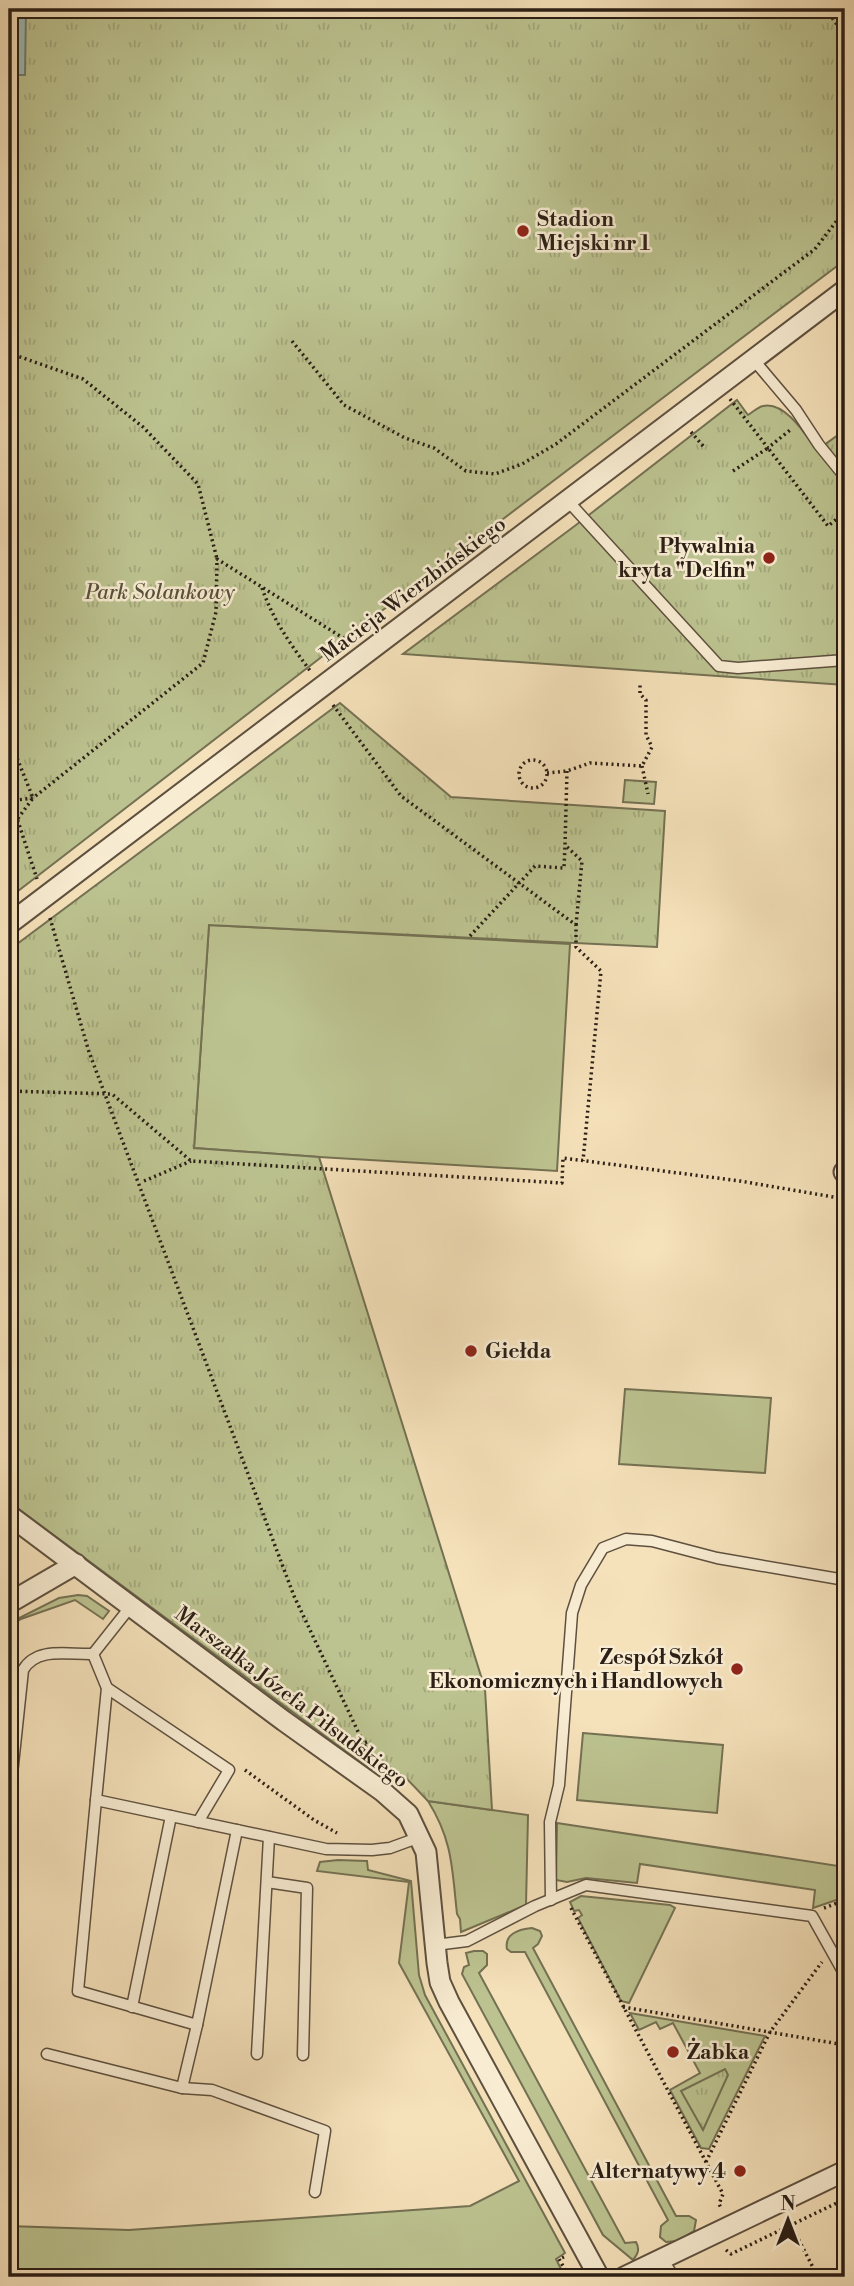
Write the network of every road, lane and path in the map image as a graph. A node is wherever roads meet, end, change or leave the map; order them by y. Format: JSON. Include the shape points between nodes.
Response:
{"nodes":[{"id":1,"x":826,"y":9,"type":"edge"},
{"id":2,"x":845,"y":36,"type":"edge"},
{"id":3,"x":845,"y":210,"type":"edge"},
{"id":4,"x":845,"y":290,"type":"edge"},
{"id":5,"x":292,"y":341,"type":"dead end"},
{"id":6,"x":9,"y":353,"type":"edge"},
{"id":7,"x":753,"y":359,"type":"junction"},
{"id":8,"x":745,"y":419,"type":"dead end"},
{"id":9,"x":799,"y":424,"type":"dead end"},
{"id":10,"x":689,"y":430,"type":"dead end"},
{"id":11,"x":704,"y":447,"type":"dead end"},
{"id":12,"x":768,"y":448,"type":"junction"},
{"id":13,"x":733,"y":471,"type":"dead end"},
{"id":14,"x":845,"y":477,"type":"edge"},
{"id":15,"x":566,"y":500,"type":"junction"},
{"id":16,"x":845,"y":512,"type":"edge"},
{"id":17,"x":217,"y":559,"type":"junction"},
{"id":18,"x":262,"y":588,"type":"junction"},
{"id":19,"x":360,"y":658,"type":"junction"},
{"id":20,"x":845,"y":660,"type":"edge"},
{"id":21,"x":310,"y":672,"type":"dead end"},
{"id":22,"x":640,"y":683,"type":"dead end"},
{"id":23,"x":330,"y":701,"type":"dead end"},
{"id":24,"x":9,"y":738,"type":"edge"},
{"id":25,"x":642,"y":766,"type":"junction"},
{"id":26,"x":567,"y":771,"type":"junction"},
{"id":27,"x":547,"y":773,"type":"junction"},
{"id":28,"x":648,"y":794,"type":"dead end"},
{"id":29,"x":9,"y":798,"type":"edge"},
{"id":30,"x":33,"y":798,"type":"junction"},
{"id":31,"x":16,"y":821,"type":"junction"},
{"id":32,"x":9,"y":826,"type":"edge"},
{"id":33,"x":565,"y":845,"type":"junction"},
{"id":34,"x":519,"y":883,"type":"junction"},
{"id":35,"x":47,"y":906,"type":"junction"},
{"id":36,"x":9,"y":924,"type":"edge"},
{"id":37,"x":576,"y":925,"type":"junction"},
{"id":38,"x":470,"y":936,"type":"dead end"},
{"id":39,"x":9,"y":1091,"type":"edge"},
{"id":40,"x":105,"y":1094,"type":"junction"},
{"id":41,"x":845,"y":1152,"type":"edge"},
{"id":42,"x":191,"y":1161,"type":"junction"},
{"id":43,"x":583,"y":1161,"type":"junction"},
{"id":44,"x":845,"y":1172,"type":"edge"},
{"id":45,"x":144,"y":1181,"type":"dead end"},
{"id":46,"x":845,"y":1199,"type":"edge"},
{"id":47,"x":9,"y":1516,"type":"edge"},
{"id":48,"x":76,"y":1564,"type":"junction"},
{"id":49,"x":845,"y":1580,"type":"edge"},
{"id":50,"x":9,"y":1603,"type":"edge"},
{"id":51,"x":131,"y":1606,"type":"junction"},
{"id":52,"x":93,"y":1654,"type":"junction"},
{"id":53,"x":107,"y":1688,"type":"junction"},
{"id":54,"x":13,"y":1710,"type":"edge"},
{"id":55,"x":375,"y":1766,"type":"dead end"},
{"id":56,"x":229,"y":1770,"type":"junction"},
{"id":57,"x":96,"y":1800,"type":"junction"},
{"id":58,"x":9,"y":1802,"type":"edge"},
{"id":59,"x":171,"y":1816,"type":"junction"},
{"id":60,"x":198,"y":1822,"type":"junction"},
{"id":61,"x":237,"y":1830,"type":"junction"},
{"id":62,"x":344,"y":1835,"type":"dead end"},
{"id":63,"x":270,"y":1837,"type":"junction"},
{"id":64,"x":420,"y":1837,"type":"junction"},
{"id":65,"x":267,"y":1882,"type":"junction"},
{"id":66,"x":564,"y":1896,"type":"junction"},
{"id":67,"x":551,"y":1900,"type":"junction"},
{"id":68,"x":845,"y":1900,"type":"edge"},
{"id":69,"x":812,"y":1916,"type":"junction"},
{"id":70,"x":435,"y":1945,"type":"junction"},
{"id":71,"x":831,"y":1949,"type":"junction"},
{"id":72,"x":845,"y":1975,"type":"edge"},
{"id":73,"x":132,"y":2007,"type":"junction"},
{"id":74,"x":623,"y":2007,"type":"junction"},
{"id":75,"x":197,"y":2025,"type":"junction"},
{"id":76,"x":770,"y":2032,"type":"junction"},
{"id":77,"x":845,"y":2045,"type":"edge"},
{"id":78,"x":47,"y":2054,"type":"dead end"},
{"id":79,"x":257,"y":2054,"type":"dead end"},
{"id":80,"x":303,"y":2055,"type":"dead end"},
{"id":81,"x":182,"y":2088,"type":"junction"},
{"id":82,"x":845,"y":2171,"type":"edge"},
{"id":83,"x":314,"y":2192,"type":"dead end"},
{"id":84,"x":845,"y":2199,"type":"edge"},
{"id":85,"x":791,"y":2225,"type":"junction"},
{"id":86,"x":583,"y":2247,"type":"junction"},
{"id":87,"x":724,"y":2248,"type":"dead end"},
{"id":88,"x":662,"y":2259,"type":"junction"},
{"id":89,"x":569,"y":2277,"type":"edge"},
{"id":90,"x":599,"y":2277,"type":"edge"},
{"id":91,"x":624,"y":2277,"type":"edge"},
{"id":92,"x":674,"y":2277,"type":"edge"},
{"id":93,"x":818,"y":2277,"type":"edge"}],
"edges":[{"from":1,"to":2,"type":"path"},
{"from":3,"to":5,"type":"path","via":[[815,249],[770,284],[556,444],[495,474],[466,471],[434,448],[344,405]]},
{"from":4,"to":7,"type":"street","name":"Macieja Wierzbińskiego"},
{"from":6,"to":17,"type":"path","via":[[83,379],[143,427],[198,484]]},
{"from":7,"to":14,"type":"lane"},
{"from":7,"to":15,"type":"street","name":"Macieja Wierzbińskiego"},
{"from":8,"to":12,"type":"path"},
{"from":9,"to":12,"type":"path"},
{"from":10,"to":11,"type":"path"},
{"from":12,"to":13,"type":"path"},
{"from":12,"to":16,"type":"path","via":[[828,526]]},
{"from":15,"to":19,"type":"street","name":"Macieja Wierzbińskiego"},
{"from":15,"to":20,"type":"lane","via":[[719,666]]},
{"from":17,"to":18,"type":"path"},
{"from":17,"to":30,"type":"path","via":[[216,612],[203,663]]},
{"from":18,"to":19,"type":"path","via":[[349,642]]},
{"from":18,"to":21,"type":"path","via":[[288,642]]},
{"from":19,"to":35,"type":"street","name":"Macieja Wierzbińskiego"},
{"from":22,"to":25,"type":"path","via":[[640,694],[646,700],[646,735],[652,747]]},
{"from":23,"to":34,"type":"path","via":[[401,796]]},
{"from":24,"to":30,"type":"path"},
{"from":25,"to":26,"type":"path","via":[[590,763]]},
{"from":25,"to":28,"type":"path"},
{"from":26,"to":27,"type":"path"},
{"from":26,"to":33,"type":"path"},
{"from":27,"to":27,"type":"path","via":[[544,765],[530,760],[519,772],[525,786],[533,788],[541,786]]},
{"from":29,"to":30,"type":"path"},
{"from":29,"to":31,"type":"path"},
{"from":30,"to":31,"type":"path"},
{"from":31,"to":32,"type":"path"},
{"from":31,"to":35,"type":"path"},
{"from":33,"to":34,"type":"path","via":[[564,868],[535,866]]},
{"from":33,"to":37,"type":"path","via":[[582,861]]},
{"from":34,"to":37,"type":"path"},
{"from":34,"to":38,"type":"path"},
{"from":35,"to":36,"type":"street","name":"Macieja Wierzbińskiego"},
{"from":35,"to":40,"type":"path"},
{"from":37,"to":43,"type":"path","via":[[576,947],[601,971]]},
{"from":39,"to":40,"type":"path"},
{"from":40,"to":42,"type":"path","via":[[112,1094]]},
{"from":40,"to":55,"type":"path","via":[[294,1596]]},
{"from":41,"to":44,"type":"lane"},
{"from":42,"to":43,"type":"path","via":[[562,1183],[563,1158]]},
{"from":42,"to":45,"type":"path"},
{"from":43,"to":46,"type":"path"},
{"from":47,"to":48,"type":"street","name":"Marszałka Józefa Piłsudskiego"},
{"from":48,"to":50,"type":"street"},
{"from":48,"to":51,"type":"street","name":"Marszałka Józefa Piłsudskiego"},
{"from":49,"to":67,"type":"lane","via":[[717,1558],[652,1541],[626,1539],[603,1548],[581,1585],[572,1613],[559,1785],[550,1822]]},
{"from":51,"to":52,"type":"lane"},
{"from":51,"to":64,"type":"street","name":"Marszałka Józefa Piłsudskiego","via":[[389,1797],[408,1814]]},
{"from":52,"to":53,"type":"lane"},
{"from":52,"to":54,"type":"lane","via":[[50,1654],[33,1659],[23,1670]]},
{"from":53,"to":56,"type":"lane"},
{"from":53,"to":57,"type":"lane"},
{"from":54,"to":58,"type":"lane"},
{"from":56,"to":60,"type":"lane"},
{"from":56,"to":62,"type":"path","via":[[233,1763],[314,1820]]},
{"from":57,"to":59,"type":"lane"},
{"from":57,"to":73,"type":"lane","via":[[78,1992]]},
{"from":59,"to":60,"type":"lane"},
{"from":59,"to":73,"type":"lane"},
{"from":60,"to":61,"type":"lane"},
{"from":61,"to":63,"type":"lane"},
{"from":61,"to":75,"type":"lane"},
{"from":63,"to":64,"type":"lane","via":[[326,1849],[364,1851]]},
{"from":63,"to":65,"type":"lane"},
{"from":64,"to":70,"type":"street","name":"Marszałka Józefa Piłsudskiego","via":[[426,1852]]},
{"from":65,"to":79,"type":"lane"},
{"from":65,"to":80,"type":"lane","via":[[307,1888]]},
{"from":66,"to":67,"type":"lane"},
{"from":66,"to":69,"type":"lane","via":[[586,1885]]},
{"from":66,"to":74,"type":"path"},
{"from":67,"to":70,"type":"lane","via":[[467,1941]]},
{"from":68,"to":69,"type":"path"},
{"from":69,"to":71,"type":"lane"},
{"from":70,"to":86,"type":"street","name":"Marszałka Józefa Piłsudskiego","via":[[440,1982],[449,2002]]},
{"from":71,"to":72,"type":"lane"},
{"from":71,"to":76,"type":"path"},
{"from":73,"to":75,"type":"lane"},
{"from":74,"to":76,"type":"path"},
{"from":74,"to":76,"type":"path","via":[[706,2162]]},
{"from":75,"to":81,"type":"lane"},
{"from":76,"to":77,"type":"path"},
{"from":78,"to":81,"type":"lane"},
{"from":81,"to":83,"type":"lane","via":[[212,2090],[325,2131]]},
{"from":82,"to":88,"type":"street"},
{"from":84,"to":85,"type":"path"},
{"from":85,"to":87,"type":"path","via":[[730,2254]]},
{"from":85,"to":93,"type":"path"},
{"from":86,"to":89,"type":"path","via":[[559,2259]]},
{"from":86,"to":90,"type":"street","name":"Marszałka Józefa Piłsudskiego"},
{"from":88,"to":91,"type":"street"},
{"from":88,"to":92,"type":"lane"}]}
